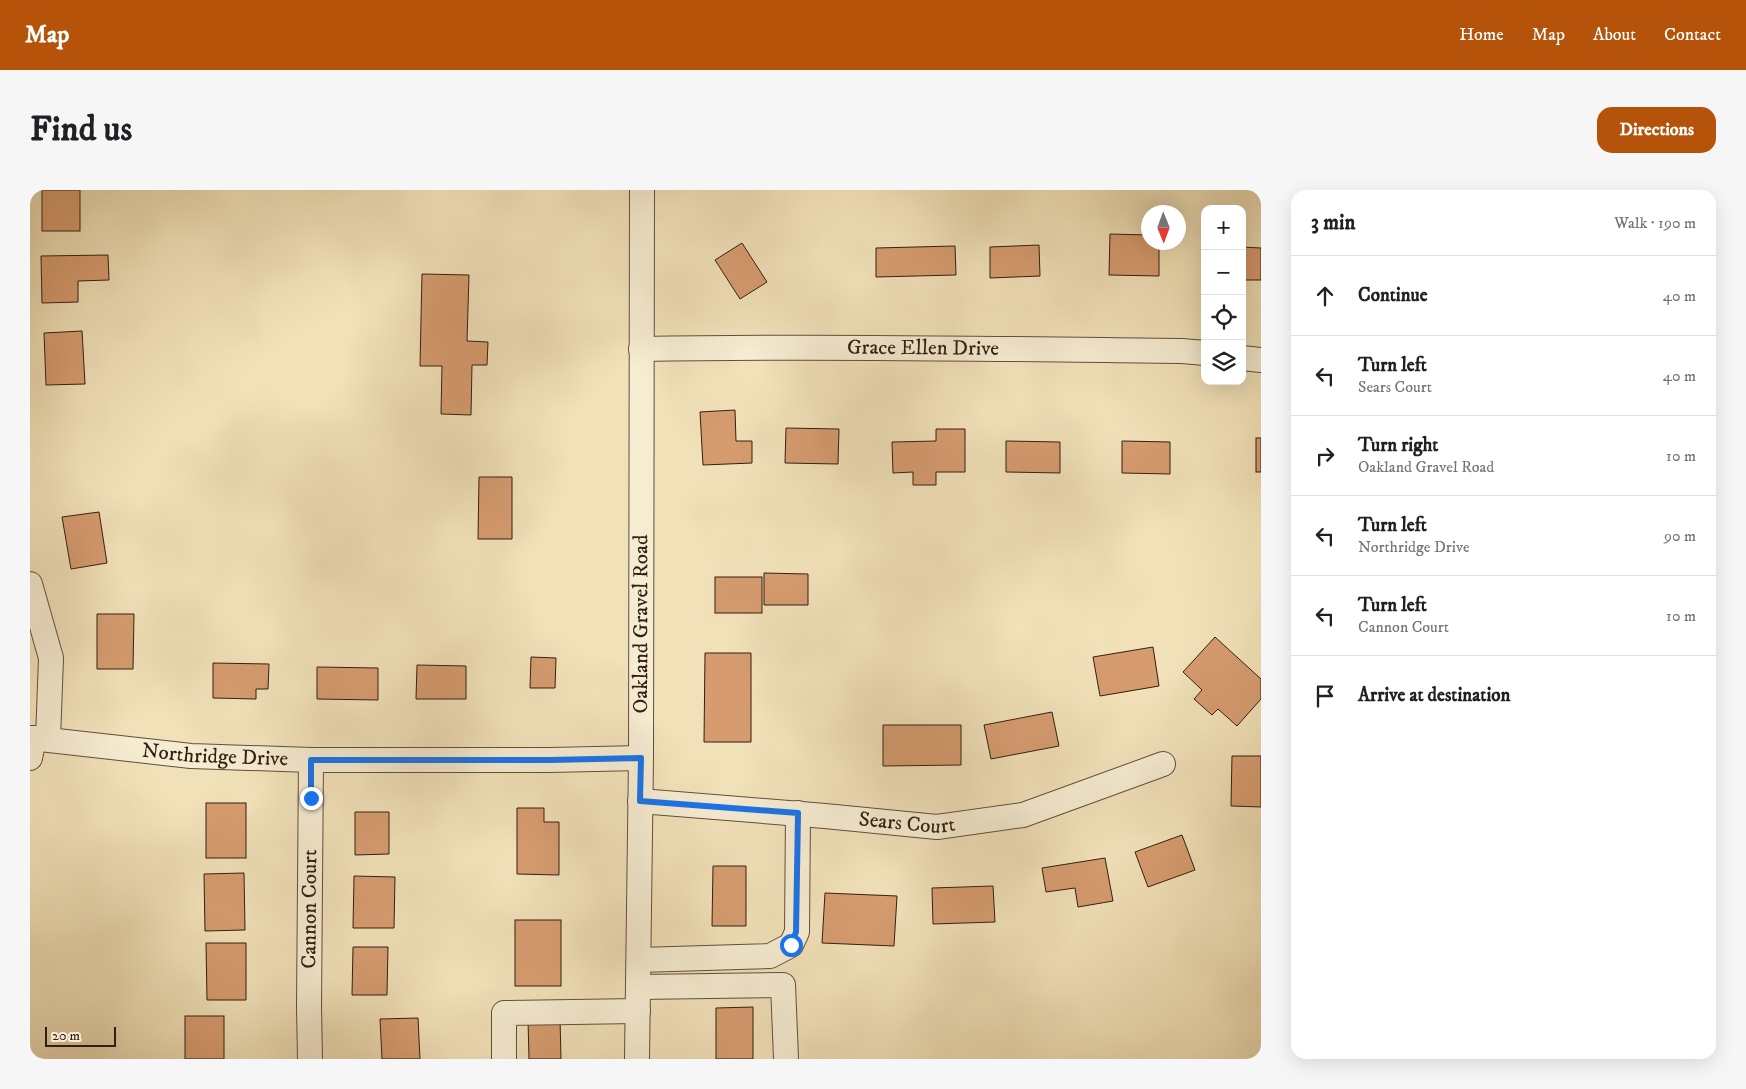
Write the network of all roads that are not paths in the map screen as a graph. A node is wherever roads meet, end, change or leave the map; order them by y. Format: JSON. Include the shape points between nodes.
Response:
{"nodes":[{"id":1,"x":642,"y":190,"type":"edge"},
{"id":2,"x":641,"y":349,"type":"junction"},
{"id":3,"x":1201,"y":353,"type":"edge"},
{"id":4,"x":1246,"y":358,"type":"edge"},
{"id":5,"x":1261,"y":360,"type":"edge"},
{"id":6,"x":30,"y":584,"type":"edge"},
{"id":7,"x":35,"y":743,"type":"edge"},
{"id":8,"x":641,"y":758,"type":"junction"},
{"id":9,"x":311,"y":760,"type":"junction"},
{"id":10,"x":1163,"y":764,"type":"dead end"},
{"id":11,"x":640,"y":801,"type":"junction"},
{"id":12,"x":798,"y":813,"type":"junction"},
{"id":13,"x":639,"y":960,"type":"junction"},
{"id":14,"x":638,"y":987,"type":"junction"},
{"id":15,"x":638,"y":1011,"type":"junction"},
{"id":16,"x":310,"y":1058,"type":"edge"},
{"id":17,"x":786,"y":1058,"type":"edge"},
{"id":18,"x":504,"y":1059,"type":"edge"},
{"id":19,"x":637,"y":1059,"type":"edge"}],
"edges":[{"from":1,"to":2,"type":"street","name":"Oakland Gravel Road"},
{"from":2,"to":3,"type":"street","name":"Grace Ellen Drive","via":[[967,349]]},
{"from":2,"to":8,"type":"street","name":"Oakland Gravel Road"},
{"from":4,"to":5,"type":"street"},
{"from":6,"to":7,"type":"street","via":[[51,658]]},
{"from":7,"to":9,"type":"street","name":"Northridge Drive","via":[[191,756]]},
{"from":8,"to":9,"type":"street","name":"Northridge Drive"},
{"from":8,"to":11,"type":"street","name":"Oakland Gravel Road"},
{"from":9,"to":16,"type":"street","name":"Cannon Court"},
{"from":10,"to":12,"type":"street","name":"Sears Court","via":[[1023,815],[937,827]]},
{"from":11,"to":12,"type":"street","name":"Sears Court"},
{"from":11,"to":13,"type":"street","name":"Oakland Gravel Road"},
{"from":12,"to":13,"type":"street","via":[[796,932],[791,945],[770,956]]},
{"from":13,"to":14,"type":"street","name":"Oakland Gravel Road"},
{"from":14,"to":15,"type":"street","name":"Oakland Gravel Road"},
{"from":14,"to":17,"type":"street","via":[[783,984]]},
{"from":15,"to":18,"type":"street","via":[[504,1013]]},
{"from":15,"to":19,"type":"street","name":"Oakland Gravel Road"}]}
